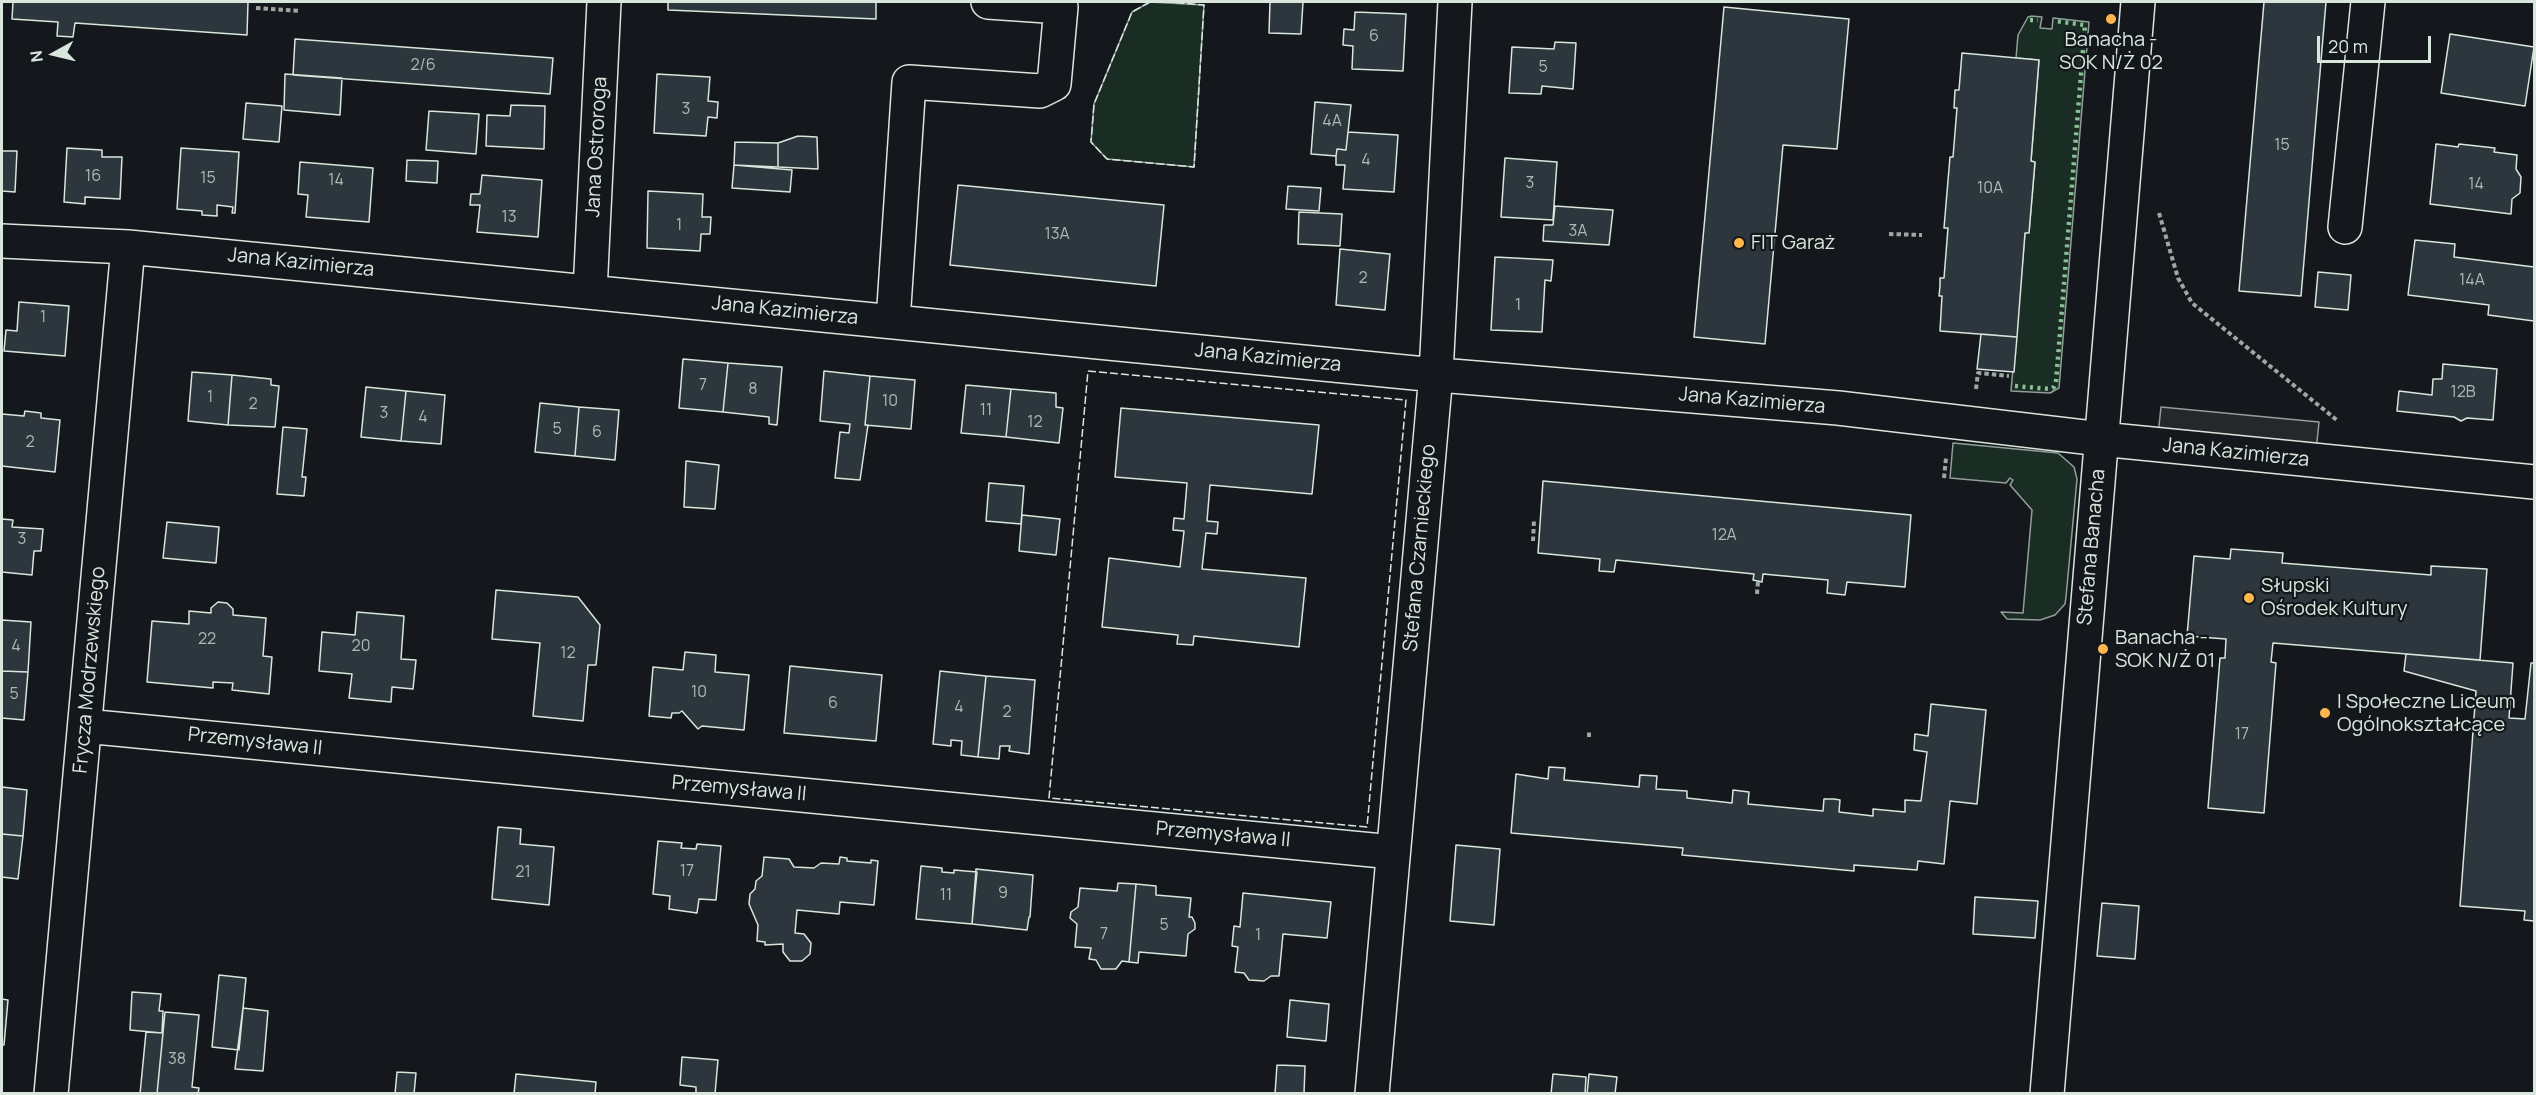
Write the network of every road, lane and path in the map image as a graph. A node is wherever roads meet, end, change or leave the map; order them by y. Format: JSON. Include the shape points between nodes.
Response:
{"nodes":[{"id":1,"x":604,"y":2,"type":"edge"},
{"id":2,"x":988,"y":2,"type":"edge"},
{"id":3,"x":1455,"y":2,"type":"edge"},
{"id":4,"x":2138,"y":2,"type":"edge"},
{"id":5,"x":2368,"y":2,"type":"edge"},
{"id":6,"x":256,"y":8,"type":"dead end"},
{"id":7,"x":300,"y":11,"type":"dead end"},
{"id":8,"x":2157,"y":209,"type":"dead end"},
{"id":9,"x":2345,"y":227,"type":"dead end"},
{"id":10,"x":1889,"y":234,"type":"dead end"},
{"id":11,"x":1922,"y":235,"type":"dead end"},
{"id":12,"x":2,"y":241,"type":"edge"},
{"id":13,"x":128,"y":247,"type":"junction"},
{"id":14,"x":590,"y":292,"type":"junction"},
{"id":15,"x":893,"y":321,"type":"junction"},
{"id":16,"x":1436,"y":375,"type":"junction"},
{"id":17,"x":2009,"y":376,"type":"dead end"},
{"id":18,"x":1975,"y":394,"type":"dead end"},
{"id":19,"x":2338,"y":421,"type":"dead end"},
{"id":20,"x":2101,"y":439,"type":"junction"},
{"id":21,"x":2535,"y":482,"type":"edge"},
{"id":22,"x":1534,"y":520,"type":"dead end"},
{"id":23,"x":1533,"y":541,"type":"dead end"},
{"id":24,"x":1758,"y":581,"type":"dead end"},
{"id":25,"x":1757,"y":594,"type":"dead end"},
{"id":26,"x":85,"y":726,"type":"junction"},
{"id":27,"x":1589,"y":730,"type":"dead end"},
{"id":28,"x":1589,"y":737,"type":"dead end"},
{"id":29,"x":1393,"y":852,"type":"junction"},
{"id":30,"x":51,"y":1094,"type":"edge"},
{"id":31,"x":1372,"y":1094,"type":"edge"},
{"id":32,"x":2047,"y":1094,"type":"edge"}],
"edges":[{"from":1,"to":14,"type":"street","name":"Jana Ostroroga"},
{"from":2,"to":15,"type":"street","via":[[1061,7],[1054,84],[1040,91],[909,82]]},
{"from":3,"to":16,"type":"street","name":"Stefana Czarnieckiego"},
{"from":4,"to":20,"type":"street","name":"Stefana Banacha"},
{"from":5,"to":9,"type":"street"},
{"from":6,"to":7,"type":"path"},
{"from":8,"to":19,"type":"path","via":[[2178,278],[2192,303]]},
{"from":10,"to":11,"type":"path"},
{"from":12,"to":13,"type":"street","name":"Jana Kazimierza"},
{"from":13,"to":14,"type":"street","name":"Jana Kazimierza"},
{"from":13,"to":26,"type":"street","name":"Frycza Modrzewskiego"},
{"from":14,"to":15,"type":"street","name":"Jana Kazimierza"},
{"from":15,"to":16,"type":"street","name":"Jana Kazimierza"},
{"from":16,"to":20,"type":"street","name":"Jana Kazimierza","via":[[1838,408]]},
{"from":16,"to":29,"type":"street","name":"Stefana Czarnieckiego"},
{"from":17,"to":18,"type":"path","via":[[1978,373]]},
{"from":20,"to":21,"type":"street","name":"Jana Kazimierza"},
{"from":20,"to":32,"type":"street","name":"Stefana Banacha"},
{"from":22,"to":23,"type":"path"},
{"from":24,"to":25,"type":"path"},
{"from":26,"to":29,"type":"street","name":"Przemysława II"},
{"from":26,"to":30,"type":"street","name":"Frycza Modrzewskiego"},
{"from":27,"to":28,"type":"path"},
{"from":29,"to":31,"type":"street","name":"Stefana Czarnieckiego"}]}
